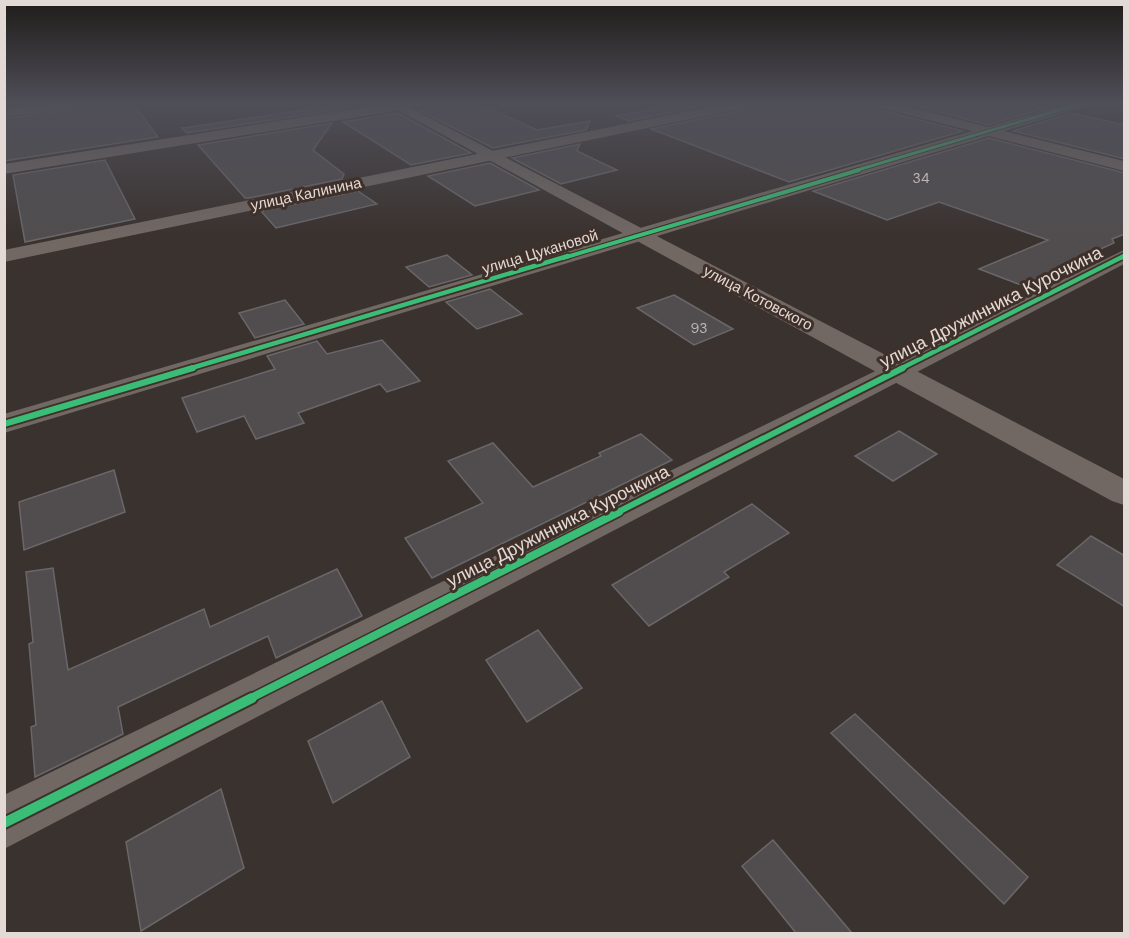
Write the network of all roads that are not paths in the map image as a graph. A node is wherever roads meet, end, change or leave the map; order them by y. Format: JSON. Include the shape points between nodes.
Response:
{"nodes":[{"id":1,"x":140,"y":147,"type":"edge"},
{"id":2,"x":475,"y":147,"type":"edge"},
{"id":3,"x":535,"y":147,"type":"edge"},
{"id":4,"x":940,"y":147,"type":"edge"},
{"id":5,"x":1049,"y":147,"type":"edge"},
{"id":6,"x":490,"y":156,"type":"junction"},
{"id":7,"x":1125,"y":166,"type":"edge"},
{"id":8,"x":4,"y":169,"type":"edge"},
{"id":9,"x":638,"y":235,"type":"junction"},
{"id":10,"x":4,"y":256,"type":"edge"},
{"id":11,"x":1125,"y":256,"type":"edge"},
{"id":12,"x":896,"y":372,"type":"junction"},
{"id":13,"x":4,"y":424,"type":"edge"},
{"id":14,"x":1125,"y":493,"type":"edge"},
{"id":15,"x":4,"y":823,"type":"edge"}],
"edges":[{"from":1,"to":8,"type":"street"},
{"from":2,"to":6,"type":"street","name":"улица Котовского"},
{"from":3,"to":6,"type":"street","name":"улица Калинина"},
{"from":4,"to":9,"type":"street","name":"улица Цукановой"},
{"from":5,"to":7,"type":"street"},
{"from":6,"to":9,"type":"street","name":"улица Котовского"},
{"from":6,"to":10,"type":"street","name":"улица Калинина"},
{"from":9,"to":12,"type":"street","name":"улица Котовского"},
{"from":9,"to":13,"type":"street","name":"улица Цукановой"},
{"from":11,"to":12,"type":"street","name":"улица Дружинника Курочкина"},
{"from":12,"to":14,"type":"street","name":"улица Котовского"},
{"from":12,"to":15,"type":"street","name":"улица Дружинника Курочкина"}]}
